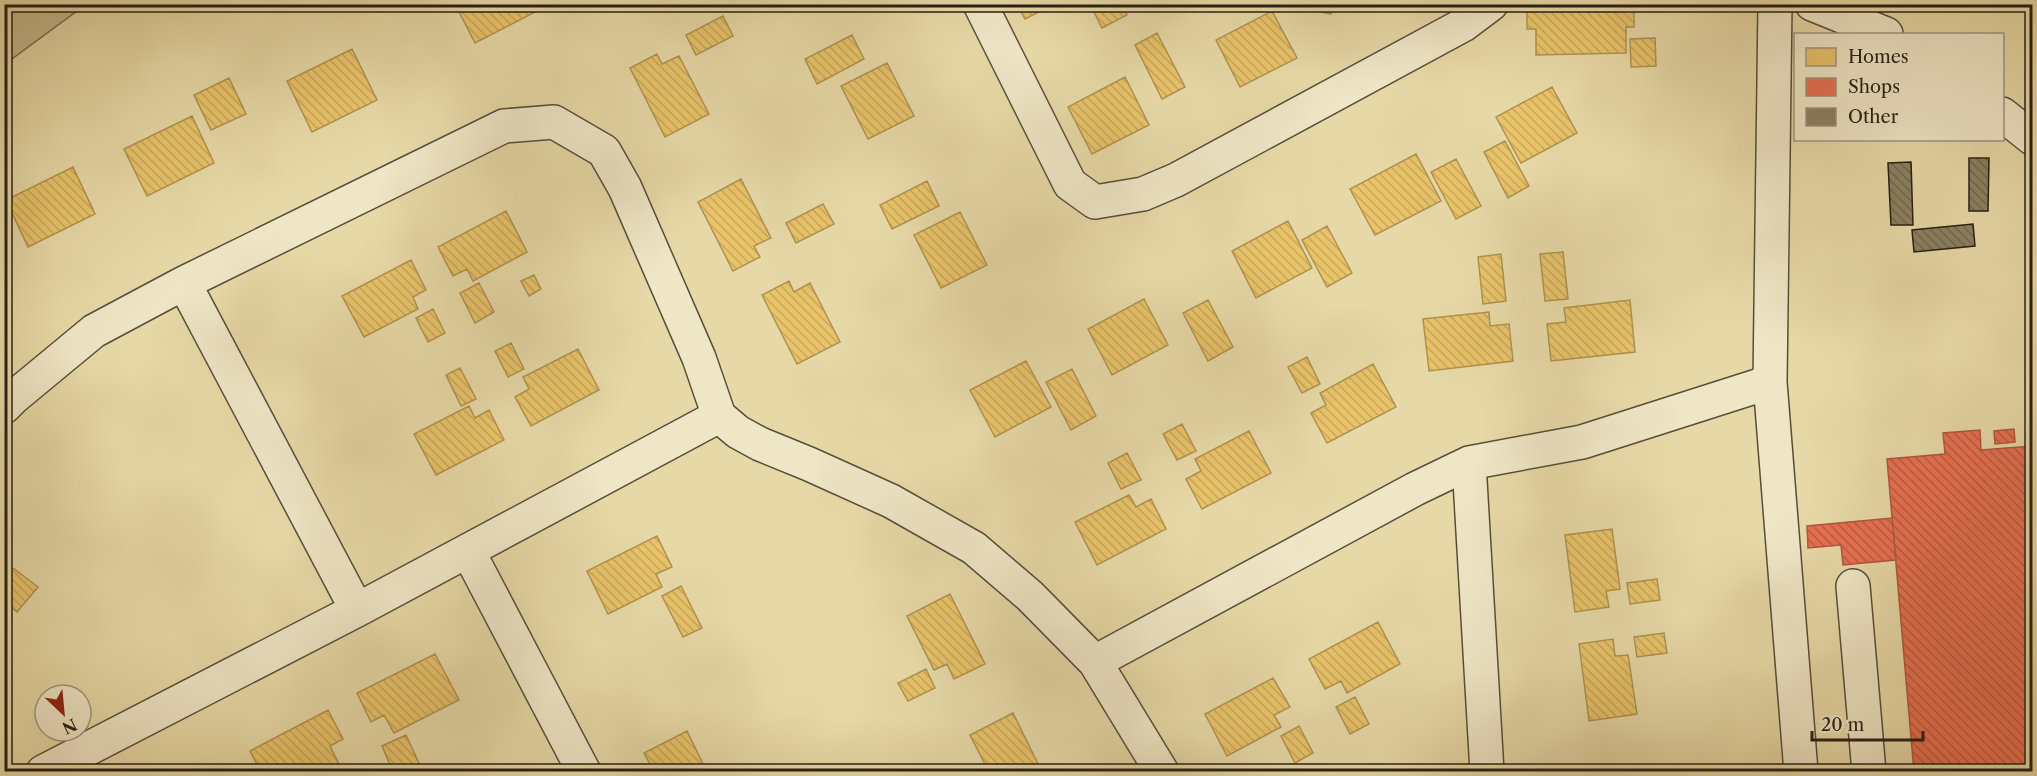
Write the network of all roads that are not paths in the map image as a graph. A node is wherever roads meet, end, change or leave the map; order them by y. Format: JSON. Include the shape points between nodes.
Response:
{"nodes":[{"id":1,"x":980,"y":4,"type":"edge"},
{"id":2,"x":1491,"y":4,"type":"edge"},
{"id":3,"x":1775,"y":4,"type":"edge"},
{"id":4,"x":1812,"y":4,"type":"edge"},
{"id":5,"x":1884,"y":33,"type":"edge"},
{"id":6,"x":184,"y":283,"type":"junction"},
{"id":7,"x":1770,"y":382,"type":"junction"},
{"id":8,"x":4,"y":407,"type":"edge"},
{"id":9,"x":719,"y":416,"type":"junction"},
{"id":10,"x":1469,"y":464,"type":"junction"},
{"id":11,"x":468,"y":551,"type":"junction"},
{"id":12,"x":1853,"y":586,"type":"dead end"},
{"id":13,"x":357,"y":610,"type":"junction"},
{"id":14,"x":1095,"y":662,"type":"junction"},
{"id":15,"x":43,"y":771,"type":"edge"},
{"id":16,"x":584,"y":771,"type":"edge"},
{"id":17,"x":1162,"y":771,"type":"edge"},
{"id":18,"x":1487,"y":771,"type":"edge"},
{"id":19,"x":1801,"y":771,"type":"edge"},
{"id":20,"x":1869,"y":771,"type":"edge"}],
"edges":[{"from":1,"to":2,"type":"street","via":[[1070,184],[1095,202],[1143,194],[1176,180],[1463,25]]},
{"from":3,"to":7,"type":"street"},
{"from":4,"to":5,"type":"street"},
{"from":6,"to":8,"type":"street","via":[[94,331]]},
{"from":6,"to":9,"type":"street","via":[[504,126],[554,122],[604,151],[625,188],[699,358]]},
{"from":6,"to":13,"type":"street"},
{"from":7,"to":10,"type":"street","via":[[1582,442]]},
{"from":7,"to":19,"type":"street"},
{"from":9,"to":11,"type":"street"},
{"from":9,"to":14,"type":"street","via":[[760,444],[891,501],[974,548],[1030,596]]},
{"from":10,"to":14,"type":"street","via":[[1415,489]]},
{"from":10,"to":18,"type":"street"},
{"from":11,"to":13,"type":"street"},
{"from":11,"to":16,"type":"street"},
{"from":12,"to":20,"type":"street"},
{"from":13,"to":15,"type":"street"},
{"from":14,"to":17,"type":"street"}]}
